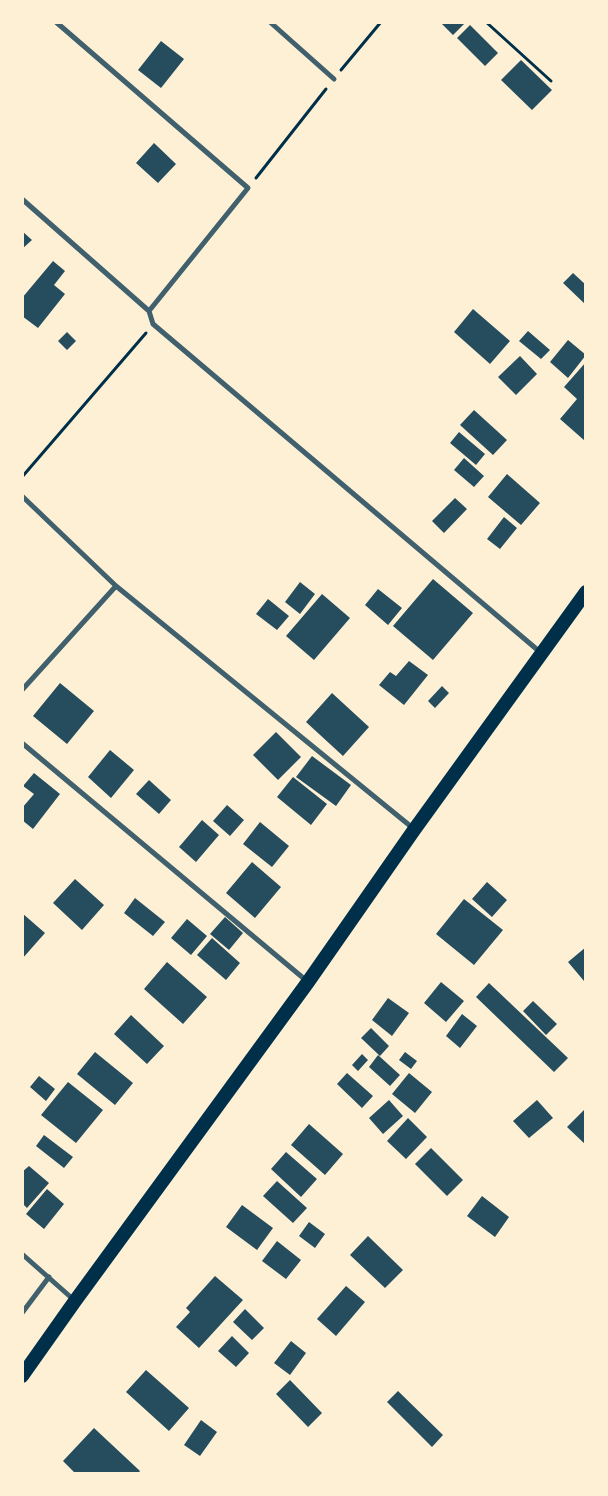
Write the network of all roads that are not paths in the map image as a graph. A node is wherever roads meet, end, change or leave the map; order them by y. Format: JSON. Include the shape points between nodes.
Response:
{"nodes":[{"id":1,"x":56,"y":22,"type":"edge"},
{"id":2,"x":270,"y":22,"type":"edge"},
{"id":3,"x":334,"y":79,"type":"road end"},
{"id":4,"x":22,"y":199,"type":"edge"},
{"id":5,"x":148,"y":310,"type":"junction"},
{"id":6,"x":22,"y":496,"type":"edge"},
{"id":7,"x":116,"y":586,"type":"junction"},
{"id":8,"x":586,"y":592,"type":"edge"},
{"id":9,"x":542,"y":653,"type":"junction"},
{"id":10,"x":23,"y":690,"type":"edge"},
{"id":11,"x":22,"y":743,"type":"edge"},
{"id":12,"x":414,"y":830,"type":"junction"},
{"id":13,"x":308,"y":982,"type":"junction"},
{"id":14,"x":22,"y":1254,"type":"edge"},
{"id":15,"x":49,"y":1278,"type":"junction"},
{"id":16,"x":75,"y":1301,"type":"junction"},
{"id":17,"x":22,"y":1314,"type":"edge"},
{"id":18,"x":22,"y":1376,"type":"edge"}],
"edges":[{"from":1,"to":5,"type":"street","via":[[248,188]]},
{"from":2,"to":3,"type":"street"},
{"from":4,"to":5,"type":"street"},
{"from":5,"to":9,"type":"street","via":[[153,324]]},
{"from":6,"to":7,"type":"street"},
{"from":7,"to":10,"type":"street"},
{"from":7,"to":12,"type":"street"},
{"from":8,"to":9,"type":"highway"},
{"from":9,"to":12,"type":"highway"},
{"from":11,"to":13,"type":"street"},
{"from":12,"to":13,"type":"highway"},
{"from":13,"to":16,"type":"highway"},
{"from":14,"to":15,"type":"street"},
{"from":15,"to":16,"type":"street"},
{"from":15,"to":17,"type":"street"},
{"from":16,"to":18,"type":"highway"}]}
